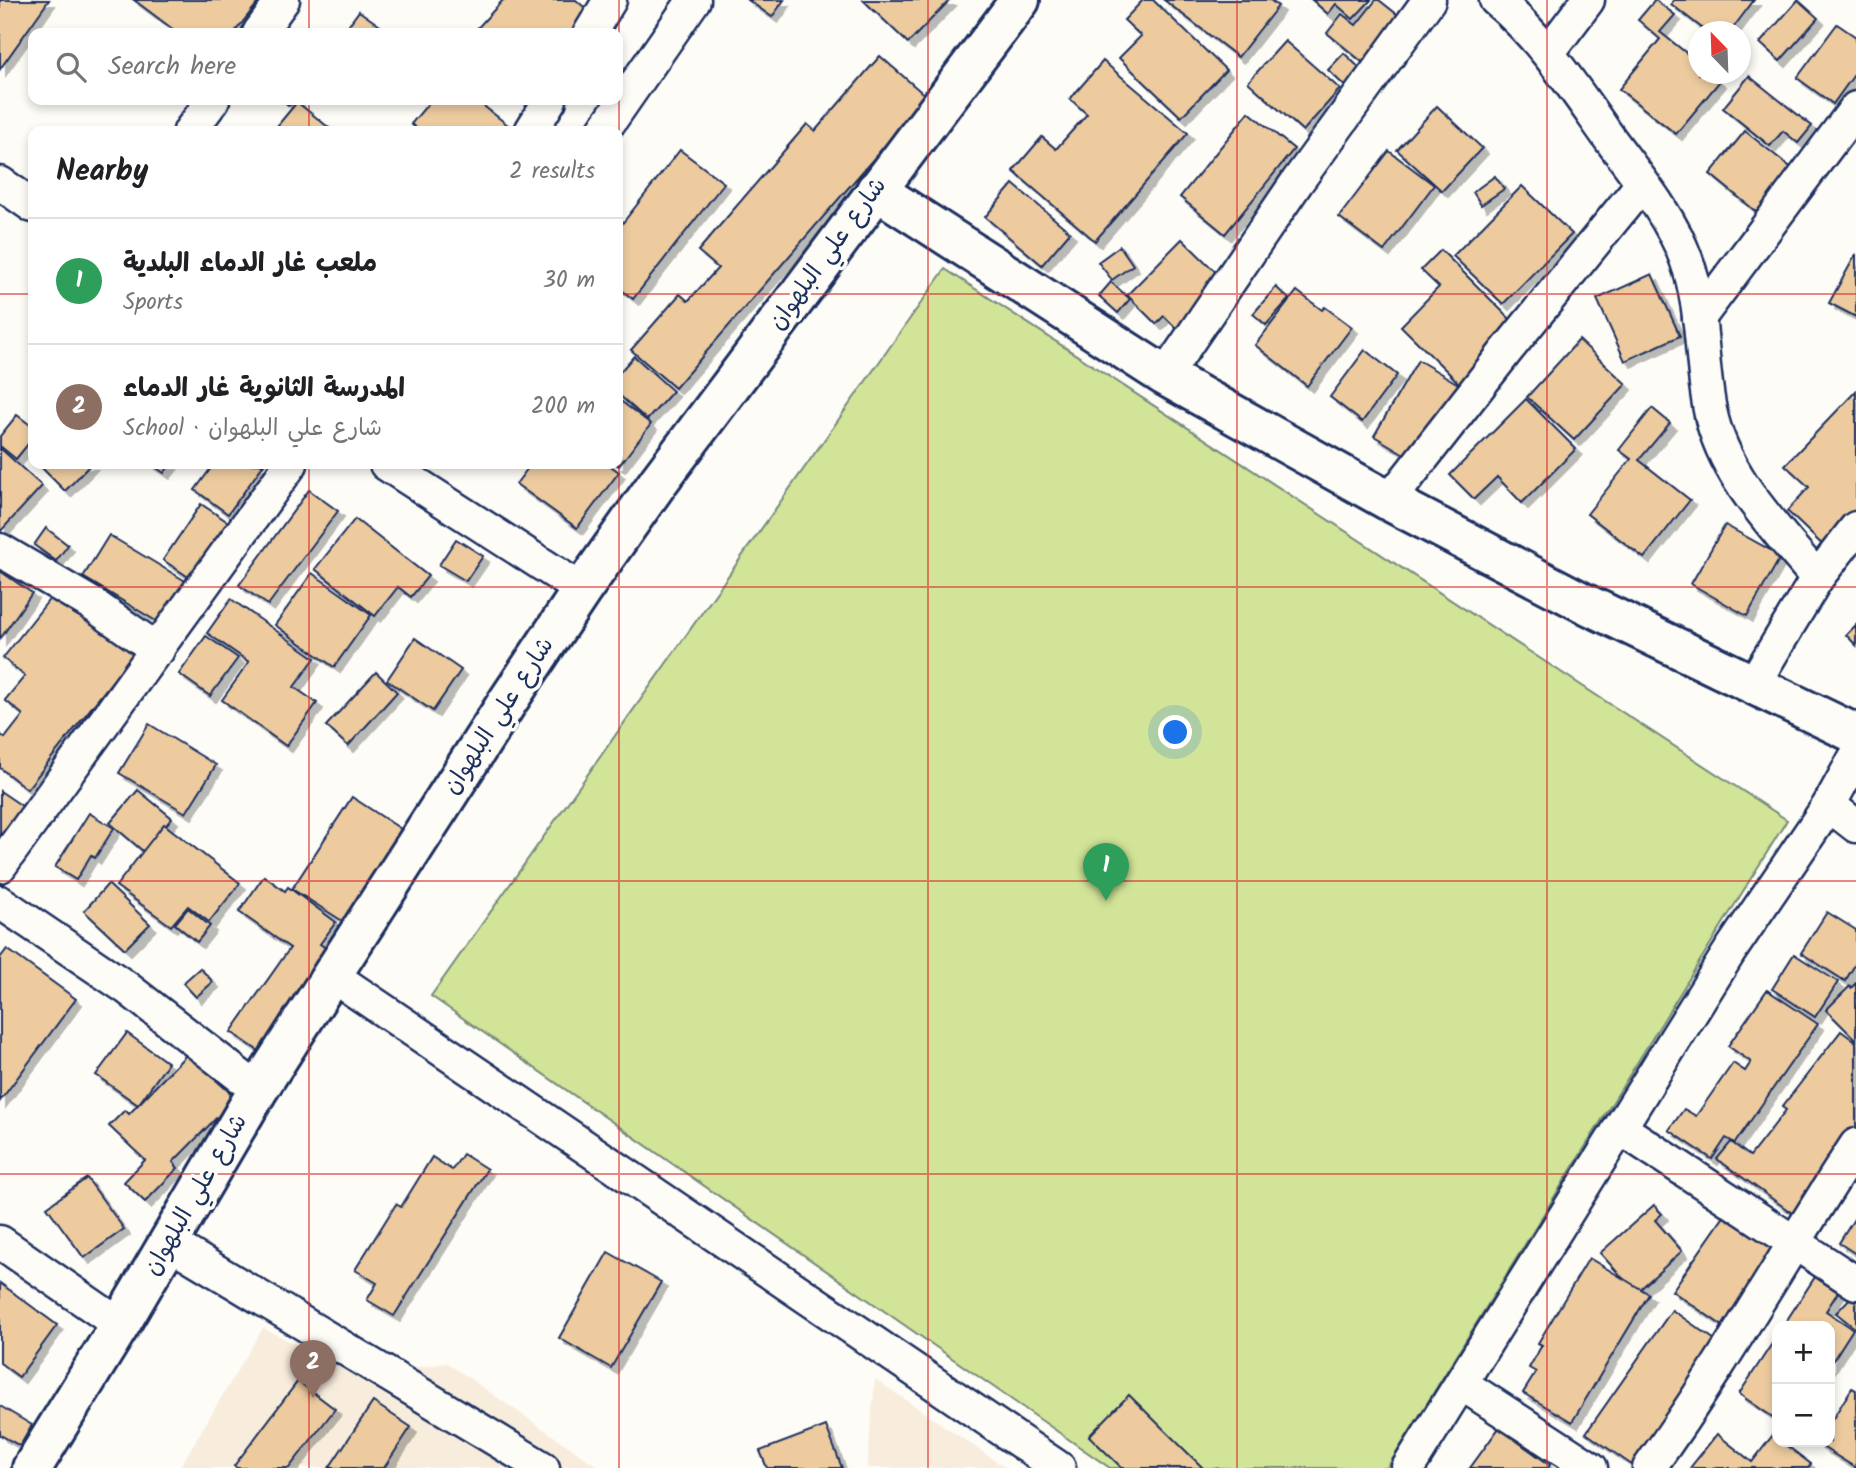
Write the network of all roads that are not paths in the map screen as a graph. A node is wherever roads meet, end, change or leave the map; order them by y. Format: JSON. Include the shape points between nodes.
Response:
{"nodes":[{"id":1,"x":283,"y":0,"type":"edge"},
{"id":2,"x":610,"y":0,"type":"edge"},
{"id":3,"x":694,"y":0,"type":"edge"},
{"id":4,"x":1020,"y":0,"type":"edge"},
{"id":5,"x":1429,"y":0,"type":"edge"},
{"id":6,"x":1496,"y":0,"type":"edge"},
{"id":7,"x":1588,"y":0,"type":"edge"},
{"id":8,"x":263,"y":28,"type":"edge"},
{"id":9,"x":593,"y":28,"type":"edge"},
{"id":10,"x":1548,"y":53,"type":"junction"},
{"id":11,"x":623,"y":102,"type":"edge"},
{"id":12,"x":208,"y":105,"type":"edge"},
{"id":13,"x":547,"y":105,"type":"edge"},
{"id":14,"x":621,"y":105,"type":"edge"},
{"id":15,"x":1856,"y":108,"type":"edge"},
{"id":16,"x":194,"y":126,"type":"edge"},
{"id":17,"x":534,"y":126,"type":"edge"},
{"id":18,"x":606,"y":126,"type":"edge"},
{"id":19,"x":0,"y":183,"type":"edge"},
{"id":20,"x":1642,"y":184,"type":"junction"},
{"id":21,"x":876,"y":190,"type":"junction"},
{"id":22,"x":28,"y":203,"type":"edge"},
{"id":23,"x":1699,"y":318,"type":"junction"},
{"id":24,"x":1165,"y":376,"type":"junction"},
{"id":25,"x":287,"y":469,"type":"edge"},
{"id":26,"x":394,"y":469,"type":"edge"},
{"id":27,"x":1389,"y":501,"type":"junction"},
{"id":28,"x":1856,"y":528,"type":"edge"},
{"id":29,"x":0,"y":550,"type":"edge"},
{"id":30,"x":1817,"y":578,"type":"junction"},
{"id":31,"x":583,"y":590,"type":"junction"},
{"id":32,"x":158,"y":650,"type":"junction"},
{"id":33,"x":1752,"y":686,"type":"junction"},
{"id":34,"x":1856,"y":734,"type":"edge"},
{"id":35,"x":1856,"y":756,"type":"edge"},
{"id":36,"x":1829,"y":805,"type":"junction"},
{"id":37,"x":1856,"y":826,"type":"edge"},
{"id":38,"x":0,"y":866,"type":"edge"},
{"id":39,"x":0,"y":902,"type":"edge"},
{"id":40,"x":333,"y":976,"type":"junction"},
{"id":41,"x":258,"y":1090,"type":"junction"},
{"id":42,"x":1620,"y":1128,"type":"junction"},
{"id":43,"x":1856,"y":1145,"type":"edge"},
{"id":44,"x":0,"y":1242,"type":"edge"},
{"id":45,"x":168,"y":1242,"type":"junction"},
{"id":46,"x":1793,"y":1242,"type":"junction"},
{"id":47,"x":1856,"y":1283,"type":"edge"},
{"id":48,"x":120,"y":1325,"type":"junction"},
{"id":49,"x":1462,"y":1384,"type":"junction"},
{"id":50,"x":32,"y":1468,"type":"edge"},
{"id":51,"x":542,"y":1468,"type":"edge"},
{"id":52,"x":1059,"y":1468,"type":"edge"},
{"id":53,"x":1408,"y":1468,"type":"edge"},
{"id":54,"x":1591,"y":1468,"type":"edge"},
{"id":55,"x":1649,"y":1468,"type":"edge"}],
"edges":[{"from":1,"to":8,"type":"street"},
{"from":2,"to":9,"type":"street"},
{"from":3,"to":11,"type":"street"},
{"from":4,"to":21,"type":"street","name":"شارع علي البلهوان"},
{"from":5,"to":24,"type":"street","via":[[1297,181]]},
{"from":6,"to":10,"type":"street"},
{"from":7,"to":10,"type":"street"},
{"from":10,"to":20,"type":"street"},
{"from":12,"to":16,"type":"street"},
{"from":13,"to":17,"type":"street"},
{"from":14,"to":18,"type":"street"},
{"from":15,"to":23,"type":"street"},
{"from":19,"to":22,"type":"street"},
{"from":20,"to":23,"type":"street","via":[[1686,258]]},
{"from":20,"to":27,"type":"street"},
{"from":21,"to":24,"type":"street"},
{"from":21,"to":31,"type":"street","name":"شارع علي البلهوان"},
{"from":23,"to":30,"type":"street","via":[[1710,413],[1724,451],[1760,508]]},
{"from":24,"to":27,"type":"street"},
{"from":25,"to":32,"type":"street"},
{"from":26,"to":31,"type":"street"},
{"from":27,"to":33,"type":"street"},
{"from":28,"to":30,"type":"street"},
{"from":29,"to":32,"type":"street","via":[[92,604]]},
{"from":30,"to":33,"type":"street"},
{"from":31,"to":40,"type":"street","name":"شارع علي البلهوان"},
{"from":32,"to":38,"type":"street"},
{"from":33,"to":34,"type":"street"},
{"from":35,"to":36,"type":"street"},
{"from":36,"to":37,"type":"street"},
{"from":36,"to":42,"type":"street","via":[[1730,951]]},
{"from":39,"to":41,"type":"street","via":[[127,988]]},
{"from":40,"to":41,"type":"street","name":"شارع علي البلهوان"},
{"from":40,"to":52,"type":"street"},
{"from":41,"to":45,"type":"street","name":"شارع علي البلهوان"},
{"from":42,"to":46,"type":"street"},
{"from":42,"to":49,"type":"street"},
{"from":43,"to":46,"type":"street"},
{"from":44,"to":48,"type":"street"},
{"from":45,"to":48,"type":"street","name":"شارع علي البلهوان"},
{"from":45,"to":51,"type":"street"},
{"from":46,"to":47,"type":"street"},
{"from":46,"to":55,"type":"street","via":[[1748,1321]]},
{"from":48,"to":50,"type":"street","name":"شارع علي البلهوان"},
{"from":49,"to":53,"type":"street"},
{"from":49,"to":54,"type":"street"}]}
